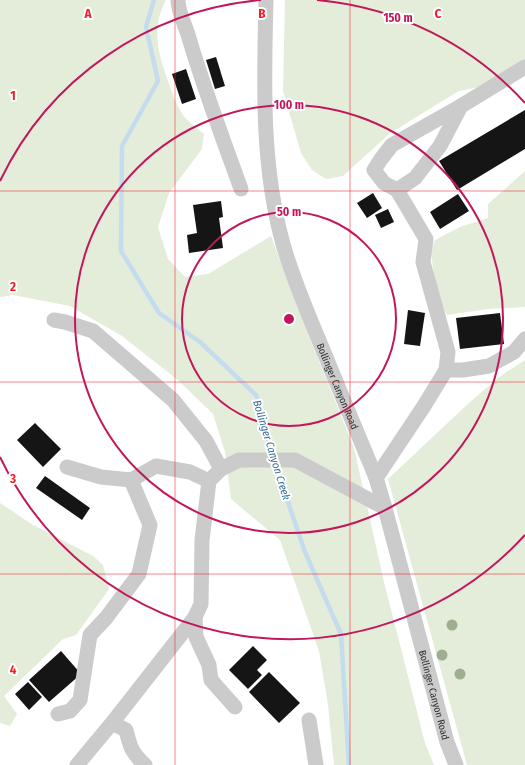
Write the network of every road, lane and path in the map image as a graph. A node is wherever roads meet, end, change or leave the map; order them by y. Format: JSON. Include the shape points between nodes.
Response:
{"nodes":[{"id":1,"x":178,"y":0,"type":"edge"},
{"id":2,"x":266,"y":0,"type":"edge"},
{"id":3,"x":525,"y":67,"type":"edge"},
{"id":4,"x":461,"y":106,"type":"junction"},
{"id":5,"x":241,"y":189,"type":"dead end"},
{"id":6,"x":397,"y":190,"type":"junction"},
{"id":7,"x":54,"y":320,"type":"dead end"},
{"id":8,"x":525,"y":339,"type":"edge"},
{"id":9,"x":446,"y":370,"type":"junction"},
{"id":10,"x":67,"y":467,"type":"dead end"},
{"id":11,"x":221,"y":469,"type":"junction"},
{"id":12,"x":376,"y":478,"type":"junction"},
{"id":13,"x":132,"y":480,"type":"junction"},
{"id":14,"x":209,"y":481,"type":"junction"},
{"id":15,"x":386,"y":508,"type":"junction"},
{"id":16,"x":195,"y":617,"type":"junction"},
{"id":17,"x":235,"y":707,"type":"dead end"},
{"id":18,"x":58,"y":714,"type":"dead end"},
{"id":19,"x":309,"y":720,"type":"dead end"},
{"id":20,"x":112,"y":723,"type":"junction"},
{"id":21,"x":77,"y":765,"type":"edge"},
{"id":22,"x":145,"y":765,"type":"edge"},
{"id":23,"x":316,"y":765,"type":"edge"},
{"id":24,"x":456,"y":765,"type":"edge"}],
"edges":[{"from":1,"to":5,"type":"street","via":[[201,79]]},
{"from":2,"to":12,"type":"street","name":"Bollinger Canyon Road","via":[[265,96],[268,159],[283,244],[301,296]]},
{"from":3,"to":4,"type":"street"},
{"from":4,"to":6,"type":"street","via":[[440,146],[415,178]]},
{"from":4,"to":6,"type":"street","via":[[392,145],[381,159],[374,170],[384,183]]},
{"from":6,"to":9,"type":"street","via":[[426,239],[423,262],[448,352]]},
{"from":7,"to":11,"type":"street","via":[[93,331],[173,400],[206,441]]},
{"from":8,"to":9,"type":"street","via":[[514,352],[490,366]]},
{"from":9,"to":12,"type":"street"},
{"from":10,"to":13,"type":"street","via":[[102,477]]},
{"from":11,"to":14,"type":"street"},
{"from":11,"to":15,"type":"street","via":[[239,460],[295,460]]},
{"from":12,"to":15,"type":"street","name":"Bollinger Canyon Road"},
{"from":13,"to":14,"type":"street","via":[[156,466],[190,472]]},
{"from":13,"to":18,"type":"street","via":[[150,525],[139,574],[90,635],[80,700],[70,711]]},
{"from":14,"to":16,"type":"street","via":[[202,540],[201,604]]},
{"from":15,"to":24,"type":"street","name":"Bollinger Canyon Road","via":[[447,742]]},
{"from":16,"to":17,"type":"street","via":[[196,637],[209,665],[211,680]]},
{"from":16,"to":20,"type":"street"},
{"from":19,"to":23,"type":"street"},
{"from":20,"to":21,"type":"street"},
{"from":20,"to":22,"type":"street","via":[[126,730],[130,747]]}]}
